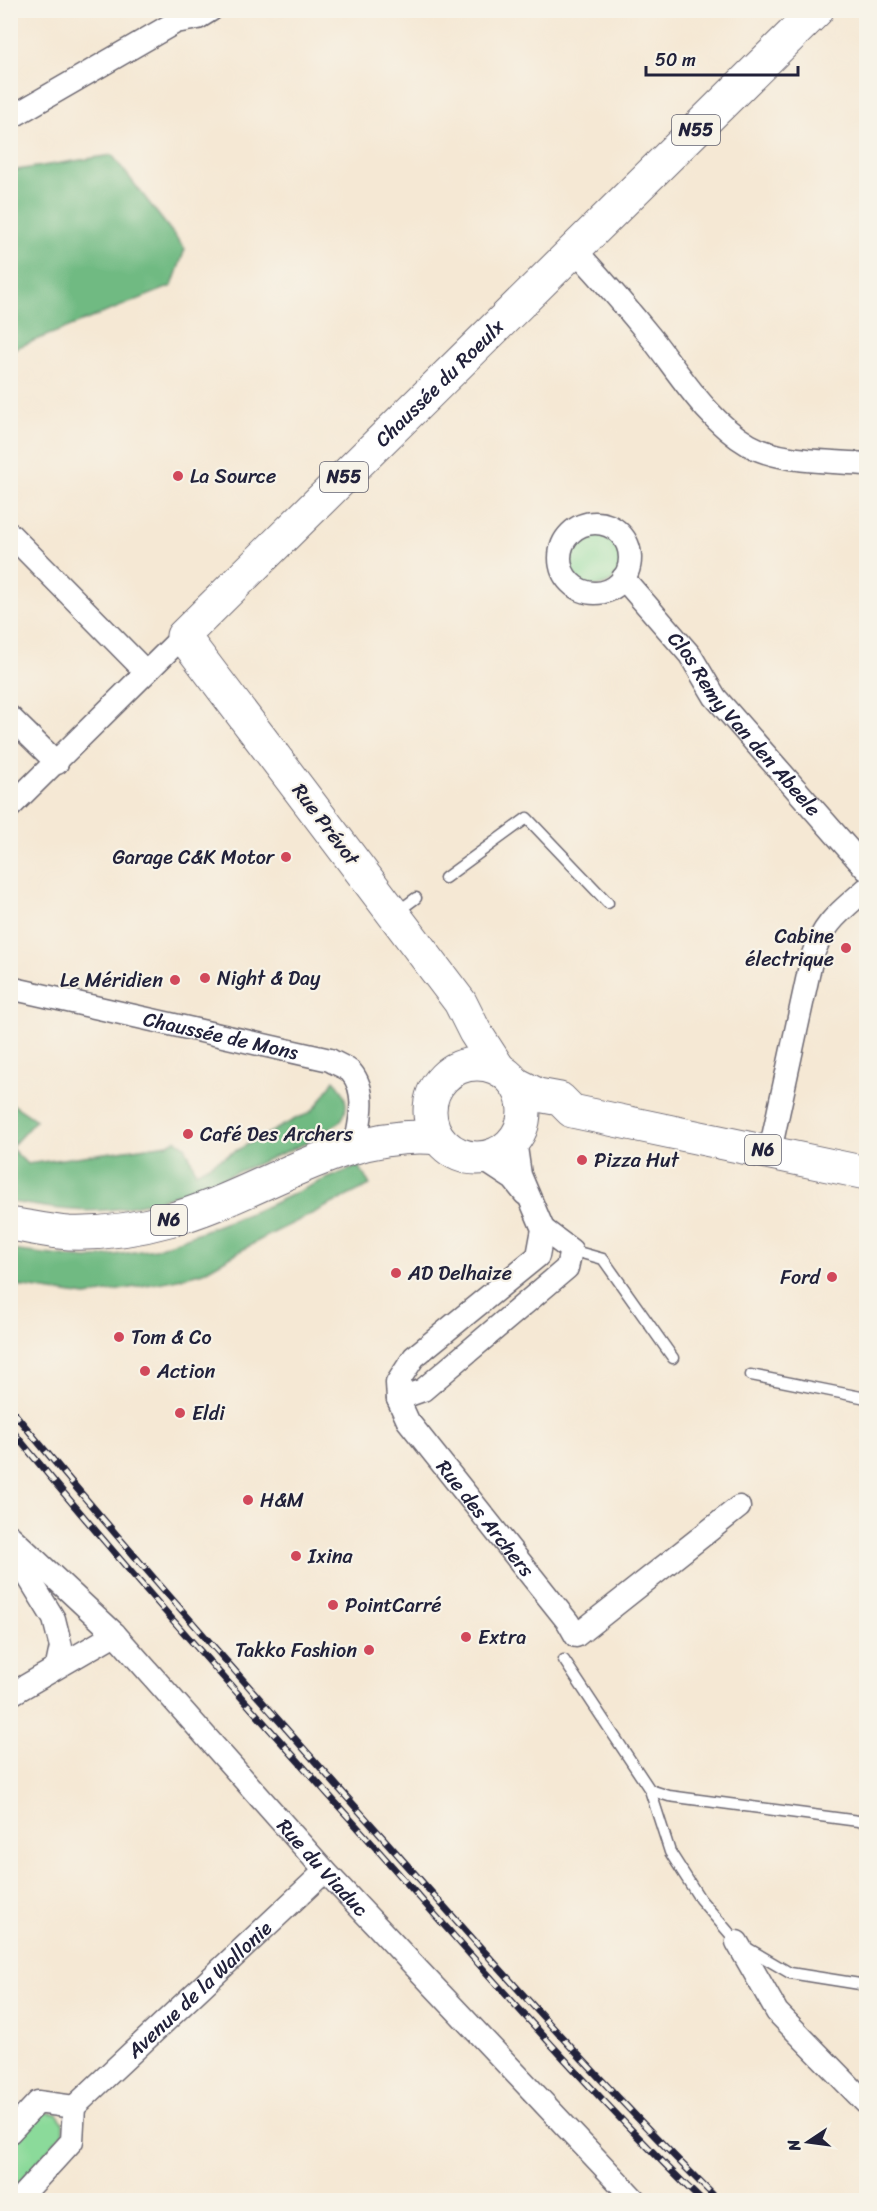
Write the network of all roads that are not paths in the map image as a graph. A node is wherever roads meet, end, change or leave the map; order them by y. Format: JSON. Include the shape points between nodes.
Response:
{"nodes":[{"id":1,"x":211,"y":10,"type":"edge"},
{"id":2,"x":817,"y":10,"type":"edge"},
{"id":3,"x":172,"y":16,"type":"edge"},
{"id":4,"x":10,"y":118,"type":"edge"},
{"id":5,"x":575,"y":250,"type":"junction"},
{"id":6,"x":867,"y":464,"type":"edge"},
{"id":7,"x":10,"y":534,"type":"edge"},
{"id":8,"x":623,"y":578,"type":"dead end"},
{"id":9,"x":183,"y":636,"type":"junction"},
{"id":10,"x":146,"y":672,"type":"junction"},
{"id":11,"x":10,"y":717,"type":"edge"},
{"id":12,"x":57,"y":763,"type":"junction"},
{"id":13,"x":10,"y":807,"type":"edge"},
{"id":14,"x":867,"y":869,"type":"edge"},
{"id":15,"x":445,"y":878,"type":"dead end"},
{"id":16,"x":867,"y":889,"type":"edge"},
{"id":17,"x":608,"y":903,"type":"dead end"},
{"id":18,"x":10,"y":988,"type":"edge"},
{"id":19,"x":466,"y":1015,"type":"junction"},
{"id":20,"x":453,"y":1070,"type":"junction"},
{"id":21,"x":507,"y":1076,"type":"junction"},
{"id":22,"x":432,"y":1095,"type":"junction"},
{"id":23,"x":572,"y":1111,"type":"junction"},
{"id":24,"x":518,"y":1134,"type":"junction"},
{"id":25,"x":438,"y":1138,"type":"junction"},
{"id":26,"x":364,"y":1144,"type":"junction"},
{"id":27,"x":770,"y":1151,"type":"junction"},
{"id":28,"x":481,"y":1158,"type":"junction"},
{"id":29,"x":867,"y":1173,"type":"edge"},
{"id":30,"x":529,"y":1200,"type":"junction"},
{"id":31,"x":10,"y":1224,"type":"edge"},
{"id":32,"x":543,"y":1229,"type":"junction"},
{"id":33,"x":572,"y":1250,"type":"junction"},
{"id":34,"x":673,"y":1358,"type":"dead end"},
{"id":35,"x":751,"y":1375,"type":"dead end"},
{"id":36,"x":867,"y":1398,"type":"edge"},
{"id":37,"x":398,"y":1399,"type":"junction"},
{"id":38,"x":739,"y":1507,"type":"dead end"},
{"id":39,"x":10,"y":1536,"type":"edge"},
{"id":40,"x":10,"y":1547,"type":"edge"},
{"id":41,"x":115,"y":1634,"type":"junction"},
{"id":42,"x":564,"y":1660,"type":"dead end"},
{"id":43,"x":57,"y":1666,"type":"junction"},
{"id":44,"x":10,"y":1695,"type":"edge"},
{"id":45,"x":650,"y":1790,"type":"junction"},
{"id":46,"x":867,"y":1822,"type":"edge"},
{"id":47,"x":325,"y":1871,"type":"junction"},
{"id":48,"x":737,"y":1942,"type":"junction"},
{"id":49,"x":867,"y":1985,"type":"edge"},
{"id":50,"x":867,"y":2103,"type":"edge"},
{"id":51,"x":74,"y":2107,"type":"junction"},
{"id":52,"x":10,"y":2132,"type":"edge"},
{"id":53,"x":29,"y":2197,"type":"edge"},
{"id":54,"x":635,"y":2200,"type":"edge"}],
"edges":[{"from":1,"to":3,"type":"street","via":[[198,18]]},
{"from":2,"to":5,"type":"main road","name":"Chaussée du Roeulx","number":"N55"},
{"from":3,"to":4,"type":"street"},
{"from":5,"to":6,"type":"street","via":[[727,429],[770,453],[805,460]]},
{"from":5,"to":9,"type":"main road","name":"Chaussée du Roeulx","number":"N55"},
{"from":7,"to":10,"type":"street"},
{"from":8,"to":14,"type":"street","name":"Clos Remy Van den Abeele","via":[[690,655],[715,697]]},
{"from":9,"to":10,"type":"street","name":"Chaussée du Roeulx"},
{"from":9,"to":19,"type":"main road","name":"Rue Prévot","via":[[405,906]]},
{"from":10,"to":12,"type":"street","name":"Chaussée du Roeulx"},
{"from":11,"to":12,"type":"street"},
{"from":12,"to":13,"type":"street","name":"Chaussée du Roeulx"},
{"from":15,"to":17,"type":"lane","via":[[527,818]]},
{"from":16,"to":27,"type":"street","via":[[829,922],[819,937]]},
{"from":18,"to":26,"type":"street","name":"Chaussée de Mons","via":[[330,1060],[351,1072],[361,1093]]},
{"from":19,"to":20,"type":"main road","via":[[461,1052]]},
{"from":19,"to":21,"type":"main road","name":"Rue Prévot"},
{"from":20,"to":21,"type":"main road","via":[[476,1064]]},
{"from":20,"to":22,"type":"main road"},
{"from":21,"to":23,"type":"main road","number":"N6","via":[[538,1095],[560,1100]]},
{"from":21,"to":24,"type":"main road","via":[[522,1098],[525,1113]]},
{"from":22,"to":25,"type":"main road","via":[[430,1117]]},
{"from":22,"to":26,"type":"main road","number":"N6"},
{"from":23,"to":24,"type":"main road"},
{"from":23,"to":27,"type":"main road","number":"N6"},
{"from":24,"to":28,"type":"main road","via":[[505,1149]]},
{"from":24,"to":30,"type":"street","via":[[520,1175]]},
{"from":25,"to":26,"type":"main road","number":"N6","via":[[422,1136]]},
{"from":25,"to":28,"type":"main road","via":[[460,1155]]},
{"from":26,"to":31,"type":"main road","number":"N6","via":[[161,1222],[99,1233],[68,1233]]},
{"from":27,"to":29,"type":"main road","number":"N6"},
{"from":28,"to":30,"type":"street","via":[[513,1179]]},
{"from":30,"to":32,"type":"street"},
{"from":32,"to":33,"type":"street"},
{"from":32,"to":37,"type":"street","via":[[538,1256],[414,1357],[397,1383]]},
{"from":33,"to":34,"type":"lane","via":[[603,1259]]},
{"from":33,"to":37,"type":"street","via":[[567,1268],[423,1389]]},
{"from":35,"to":36,"type":"lane"},
{"from":37,"to":38,"type":"street","name":"Rue des Archers","via":[[408,1421],[576,1636]]},
{"from":39,"to":41,"type":"street","name":"Rue du Viaduc"},
{"from":40,"to":43,"type":"street","via":[[54,1619],[61,1647]]},
{"from":41,"to":43,"type":"street"},
{"from":41,"to":47,"type":"street","name":"Rue du Viaduc"},
{"from":42,"to":45,"type":"lane"},
{"from":43,"to":44,"type":"street"},
{"from":45,"to":46,"type":"lane","via":[[669,1796]]},
{"from":45,"to":48,"type":"lane","via":[[670,1852],[700,1899]]},
{"from":47,"to":51,"type":"street","name":"Avenue de la Wallonie"},
{"from":47,"to":54,"type":"street","name":"Rue du Viaduc"},
{"from":48,"to":49,"type":"lane","via":[[790,1973]]},
{"from":48,"to":50,"type":"street","via":[[777,2012]]},
{"from":51,"to":52,"type":"street","via":[[38,2102]]},
{"from":51,"to":53,"type":"street","via":[[72,2141]]}]}
